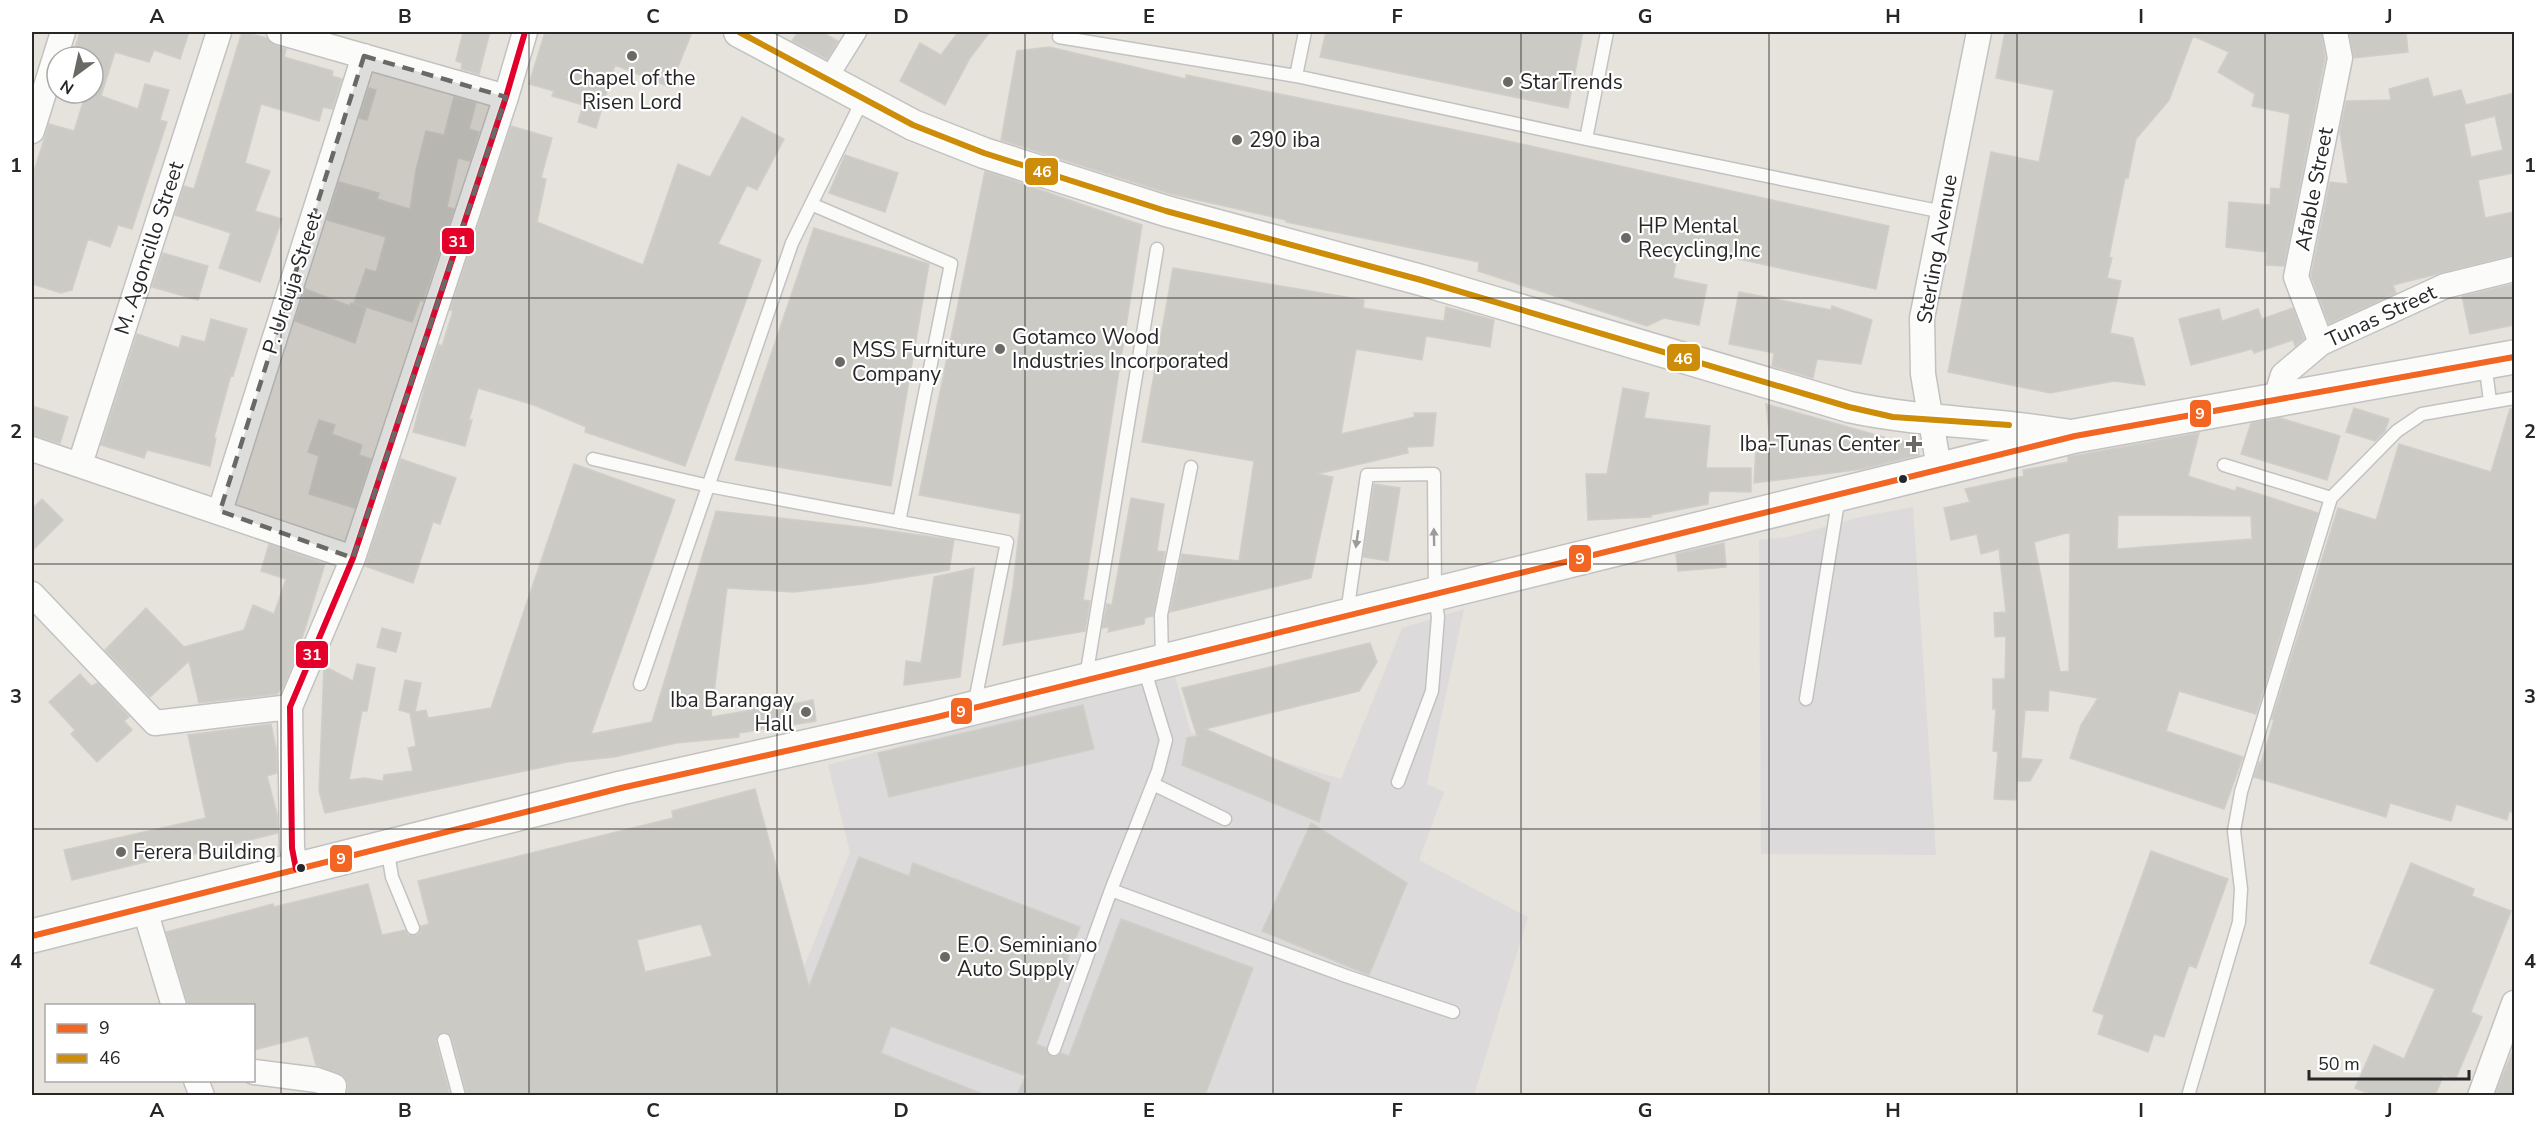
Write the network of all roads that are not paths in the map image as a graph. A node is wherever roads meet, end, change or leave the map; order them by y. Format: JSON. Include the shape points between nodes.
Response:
{"nodes":[{"id":1,"x":63,"y":32,"type":"edge"},
{"id":2,"x":219,"y":32,"type":"edge"},
{"id":3,"x":279,"y":32,"type":"edge"},
{"id":4,"x":525,"y":32,"type":"edge"},
{"id":5,"x":739,"y":32,"type":"edge"},
{"id":6,"x":857,"y":32,"type":"edge"},
{"id":7,"x":1305,"y":32,"type":"edge"},
{"id":8,"x":1607,"y":32,"type":"edge"},
{"id":9,"x":1979,"y":32,"type":"edge"},
{"id":10,"x":2335,"y":32,"type":"edge"},
{"id":11,"x":1059,"y":37,"type":"dead end"},
{"id":12,"x":364,"y":56,"type":"junction"},
{"id":13,"x":1296,"y":76,"type":"junction"},
{"id":14,"x":827,"y":80,"type":"junction"},
{"id":15,"x":506,"y":96,"type":"junction"},
{"id":16,"x":863,"y":99,"type":"junction"},
{"id":17,"x":32,"y":131,"type":"edge"},
{"id":18,"x":1586,"y":139,"type":"junction"},
{"id":19,"x":811,"y":204,"type":"junction"},
{"id":20,"x":1943,"y":212,"type":"junction"},
{"id":21,"x":1157,"y":249,"type":"dead end"},
{"id":22,"x":2514,"y":269,"type":"edge"},
{"id":23,"x":2321,"y":343,"type":"junction"},
{"id":24,"x":2500,"y":360,"type":"edge"},
{"id":25,"x":2514,"y":398,"type":"edge"},
{"id":26,"x":2490,"y":400,"type":"junction"},
{"id":27,"x":2275,"y":401,"type":"junction"},
{"id":28,"x":1930,"y":421,"type":"junction"},
{"id":29,"x":2075,"y":436,"type":"junction"},
{"id":30,"x":32,"y":449,"type":"edge"},
{"id":31,"x":593,"y":459,"type":"dead end"},
{"id":32,"x":80,"y":464,"type":"junction"},
{"id":33,"x":2224,"y":465,"type":"dead end"},
{"id":34,"x":1191,"y":467,"type":"dead end"},
{"id":35,"x":1940,"y":468,"type":"junction"},
{"id":36,"x":709,"y":486,"type":"junction"},
{"id":37,"x":1839,"y":493,"type":"junction"},
{"id":38,"x":2331,"y":498,"type":"junction"},
{"id":39,"x":220,"y":511,"type":"junction"},
{"id":40,"x":899,"y":522,"type":"junction"},
{"id":41,"x":353,"y":558,"type":"junction"},
{"id":42,"x":32,"y":594,"type":"edge"},
{"id":43,"x":1435,"y":596,"type":"junction"},
{"id":44,"x":1346,"y":617,"type":"junction"},
{"id":45,"x":1153,"y":664,"type":"junction"},
{"id":46,"x":1085,"y":681,"type":"junction"},
{"id":47,"x":640,"y":684,"type":"dead end"},
{"id":48,"x":1806,"y":699,"type":"dead end"},
{"id":49,"x":290,"y":707,"type":"junction"},
{"id":50,"x":974,"y":708,"type":"junction"},
{"id":51,"x":1398,"y":782,"type":"dead end"},
{"id":52,"x":1153,"y":784,"type":"junction"},
{"id":53,"x":1225,"y":819,"type":"dead end"},
{"id":54,"x":387,"y":846,"type":"junction"},
{"id":55,"x":296,"y":869,"type":"junction"},
{"id":56,"x":1111,"y":890,"type":"junction"},
{"id":57,"x":144,"y":907,"type":"junction"},
{"id":58,"x":413,"y":928,"type":"dead end"},
{"id":59,"x":32,"y":936,"type":"edge"},
{"id":60,"x":174,"y":1004,"type":"edge"},
{"id":61,"x":2514,"y":1004,"type":"edge"},
{"id":62,"x":1453,"y":1012,"type":"dead end"},
{"id":63,"x":444,"y":1040,"type":"dead end"},
{"id":64,"x":1054,"y":1049,"type":"dead end"},
{"id":65,"x":255,"y":1072,"type":"edge"},
{"id":66,"x":332,"y":1095,"type":"edge"},
{"id":67,"x":459,"y":1095,"type":"edge"},
{"id":68,"x":2188,"y":1095,"type":"edge"},
{"id":69,"x":2480,"y":1095,"type":"edge"}],
"edges":[{"from":1,"to":17,"type":"street"},
{"from":2,"to":32,"type":"street","name":"M. Agoncillo Street"},
{"from":3,"to":12,"type":"street"},
{"from":4,"to":15,"type":"street"},
{"from":5,"to":14,"type":"street"},
{"from":6,"to":14,"type":"street"},
{"from":7,"to":13,"type":"lane"},
{"from":8,"to":18,"type":"lane"},
{"from":9,"to":20,"type":"street","name":"Sterling Avenue"},
{"from":10,"to":23,"type":"street","name":"Afable Street","via":[[2340,58],[2296,277]]},
{"from":11,"to":13,"type":"lane"},
{"from":12,"to":15,"type":"street"},
{"from":12,"to":39,"type":"street","name":"P. Urduja Street"},
{"from":13,"to":18,"type":"lane"},
{"from":14,"to":16,"type":"street"},
{"from":15,"to":41,"type":"street"},
{"from":16,"to":19,"type":"lane"},
{"from":16,"to":28,"type":"street","via":[[913,125],[984,153],[1166,211],[1421,280],[1798,394],[1893,417]]},
{"from":18,"to":20,"type":"lane"},
{"from":19,"to":36,"type":"lane","via":[[792,243]]},
{"from":19,"to":40,"type":"lane","via":[[951,264]]},
{"from":20,"to":28,"type":"street","name":"Sterling Avenue","via":[[1922,318],[1923,374]]},
{"from":21,"to":46,"type":"lane"},
{"from":22,"to":23,"type":"street","name":"Tunas Street","via":[[2445,286]]},
{"from":23,"to":27,"type":"street","name":"Tunas Street","via":[[2283,375]]},
{"from":24,"to":26,"type":"lane"},
{"from":24,"to":27,"type":"main road"},
{"from":25,"to":26,"type":"lane"},
{"from":26,"to":38,"type":"lane","via":[[2422,414],[2397,431]]},
{"from":27,"to":29,"type":"main road"},
{"from":28,"to":29,"type":"street","via":[[2002,424]]},
{"from":28,"to":35,"type":"street","name":"Sterling Avenue"},
{"from":29,"to":35,"type":"main road"},
{"from":30,"to":32,"type":"street"},
{"from":31,"to":36,"type":"lane"},
{"from":32,"to":39,"type":"street"},
{"from":33,"to":38,"type":"lane"},
{"from":34,"to":45,"type":"lane"},
{"from":35,"to":37,"type":"main road"},
{"from":36,"to":40,"type":"lane"},
{"from":36,"to":47,"type":"lane"},
{"from":37,"to":43,"type":"main road"},
{"from":37,"to":48,"type":"lane"},
{"from":38,"to":68,"type":"lane","via":[[2241,792],[2234,831],[2241,889],[2240,922]]},
{"from":39,"to":41,"type":"street"},
{"from":40,"to":50,"type":"lane","via":[[1007,542]]},
{"from":41,"to":49,"type":"street"},
{"from":42,"to":49,"type":"street","via":[[155,723]]},
{"from":43,"to":44,"type":"main road"},
{"from":43,"to":44,"type":"lane","one_way":true,"via":[[1434,474],[1366,475]]},
{"from":43,"to":51,"type":"lane","via":[[1438,617],[1432,691]]},
{"from":44,"to":45,"type":"main road"},
{"from":45,"to":46,"type":"main road"},
{"from":45,"to":52,"type":"lane","via":[[1166,740]]},
{"from":46,"to":50,"type":"main road"},
{"from":49,"to":55,"type":"street","via":[[292,849]]},
{"from":50,"to":54,"type":"main road"},
{"from":52,"to":53,"type":"lane"},
{"from":52,"to":56,"type":"lane"},
{"from":54,"to":55,"type":"main road"},
{"from":54,"to":58,"type":"lane","via":[[392,877]]},
{"from":55,"to":57,"type":"main road"},
{"from":56,"to":62,"type":"lane"},
{"from":56,"to":64,"type":"lane"},
{"from":57,"to":59,"type":"main road"},
{"from":57,"to":60,"type":"street"},
{"from":61,"to":69,"type":"street"},
{"from":63,"to":67,"type":"lane"},
{"from":65,"to":66,"type":"street","via":[[316,1080],[334,1086]]}]}
